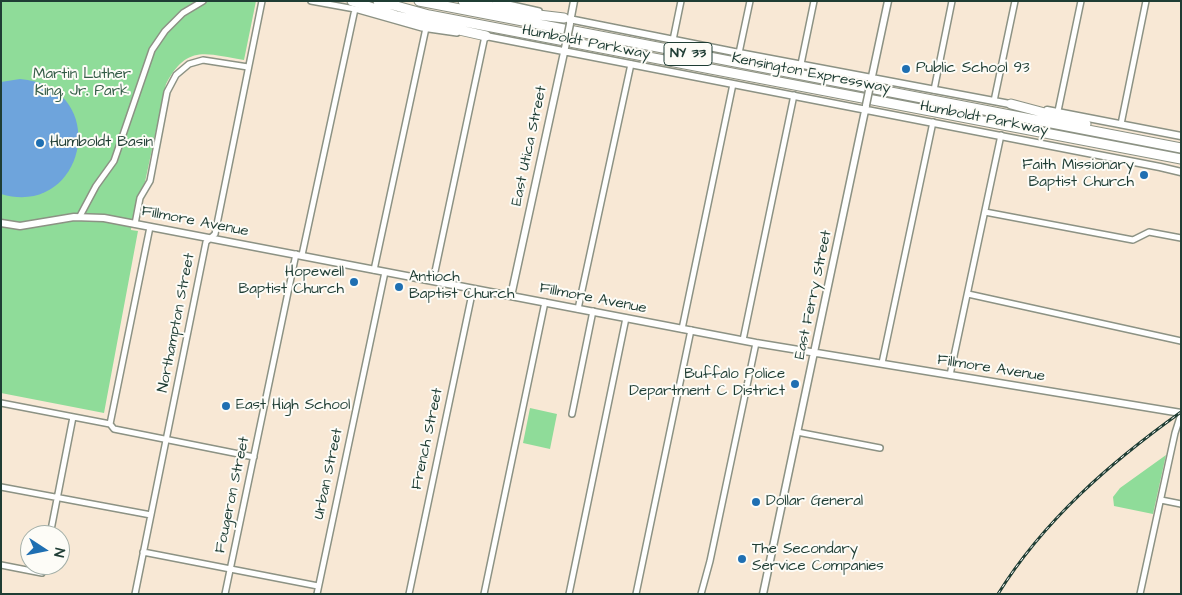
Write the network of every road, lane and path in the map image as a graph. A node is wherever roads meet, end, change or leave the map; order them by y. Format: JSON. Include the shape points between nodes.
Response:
{"nodes":[{"id":1,"x":203,"y":1,"type":"edge"},
{"id":2,"x":262,"y":1,"type":"edge"},
{"id":3,"x":311,"y":1,"type":"edge"},
{"id":4,"x":378,"y":1,"type":"edge"},
{"id":5,"x":419,"y":1,"type":"edge"},
{"id":6,"x":463,"y":1,"type":"edge"},
{"id":7,"x":494,"y":1,"type":"edge"},
{"id":8,"x":574,"y":1,"type":"edge"},
{"id":9,"x":682,"y":1,"type":"edge"},
{"id":10,"x":750,"y":1,"type":"edge"},
{"id":11,"x":814,"y":1,"type":"edge"},
{"id":12,"x":888,"y":1,"type":"edge"},
{"id":13,"x":952,"y":1,"type":"edge"},
{"id":14,"x":1015,"y":1,"type":"edge"},
{"id":15,"x":1081,"y":1,"type":"edge"},
{"id":16,"x":1146,"y":1,"type":"edge"},
{"id":17,"x":354,"y":5,"type":"edge"},
{"id":18,"x":568,"y":20,"type":"junction"},
{"id":19,"x":426,"y":28,"type":"junction"},
{"id":20,"x":486,"y":36,"type":"junction"},
{"id":21,"x":673,"y":40,"type":"junction"},
{"id":22,"x":564,"y":49,"type":"junction"},
{"id":23,"x":739,"y":53,"type":"junction"},
{"id":24,"x":631,"y":64,"type":"junction"},
{"id":25,"x":801,"y":64,"type":"junction"},
{"id":26,"x":248,"y":67,"type":"junction"},
{"id":27,"x":872,"y":79,"type":"junction"},
{"id":28,"x":733,"y":84,"type":"junction"},
{"id":29,"x":934,"y":90,"type":"junction"},
{"id":30,"x":794,"y":95,"type":"junction"},
{"id":31,"x":994,"y":101,"type":"junction"},
{"id":32,"x":1011,"y":104,"type":"junction"},
{"id":33,"x":866,"y":107,"type":"junction"},
{"id":34,"x":1058,"y":112,"type":"junction"},
{"id":35,"x":933,"y":122,"type":"junction"},
{"id":36,"x":1121,"y":124,"type":"junction"},
{"id":37,"x":1115,"y":134,"type":"junction"},
{"id":38,"x":1001,"y":135,"type":"junction"},
{"id":39,"x":1181,"y":136,"type":"edge"},
{"id":40,"x":1181,"y":148,"type":"edge"},
{"id":41,"x":1181,"y":159,"type":"edge"},
{"id":42,"x":1181,"y":172,"type":"edge"},
{"id":43,"x":985,"y":212,"type":"junction"},
{"id":44,"x":80,"y":216,"type":"junction"},
{"id":45,"x":1,"y":223,"type":"edge"},
{"id":46,"x":135,"y":224,"type":"junction"},
{"id":47,"x":150,"y":227,"type":"junction"},
{"id":48,"x":210,"y":238,"type":"junction"},
{"id":49,"x":1181,"y":238,"type":"edge"},
{"id":50,"x":299,"y":255,"type":"junction"},
{"id":51,"x":374,"y":270,"type":"junction"},
{"id":52,"x":385,"y":272,"type":"junction"},
{"id":53,"x":432,"y":281,"type":"junction"},
{"id":54,"x":473,"y":289,"type":"junction"},
{"id":55,"x":968,"y":294,"type":"junction"},
{"id":56,"x":511,"y":296,"type":"junction"},
{"id":57,"x":545,"y":302,"type":"junction"},
{"id":58,"x":578,"y":309,"type":"junction"},
{"id":59,"x":593,"y":311,"type":"junction"},
{"id":60,"x":626,"y":318,"type":"junction"},
{"id":61,"x":682,"y":329,"type":"junction"},
{"id":62,"x":692,"y":330,"type":"junction"},
{"id":63,"x":742,"y":340,"type":"junction"},
{"id":64,"x":1181,"y":341,"type":"edge"},
{"id":65,"x":756,"y":343,"type":"junction"},
{"id":66,"x":814,"y":352,"type":"junction"},
{"id":67,"x":882,"y":363,"type":"junction"},
{"id":68,"x":950,"y":375,"type":"junction"},
{"id":69,"x":1,"y":403,"type":"edge"},
{"id":70,"x":1181,"y":413,"type":"edge"},
{"id":71,"x":572,"y":414,"type":"dead end"},
{"id":72,"x":73,"y":417,"type":"junction"},
{"id":73,"x":110,"y":424,"type":"junction"},
{"id":74,"x":797,"y":432,"type":"junction"},
{"id":75,"x":166,"y":440,"type":"junction"},
{"id":76,"x":880,"y":448,"type":"dead end"},
{"id":77,"x":254,"y":457,"type":"junction"},
{"id":78,"x":1,"y":487,"type":"edge"},
{"id":79,"x":57,"y":497,"type":"junction"},
{"id":80,"x":1161,"y":500,"type":"junction"},
{"id":81,"x":1181,"y":504,"type":"edge"},
{"id":82,"x":151,"y":515,"type":"junction"},
{"id":83,"x":52,"y":525,"type":"edge"},
{"id":84,"x":143,"y":552,"type":"junction"},
{"id":85,"x":1,"y":565,"type":"edge"},
{"id":86,"x":20,"y":569,"type":"edge"},
{"id":87,"x":230,"y":569,"type":"junction"},
{"id":88,"x":318,"y":586,"type":"junction"},
{"id":89,"x":135,"y":594,"type":"edge"},
{"id":90,"x":225,"y":594,"type":"edge"},
{"id":91,"x":317,"y":594,"type":"edge"},
{"id":92,"x":409,"y":594,"type":"edge"},
{"id":93,"x":484,"y":594,"type":"edge"},
{"id":94,"x":569,"y":594,"type":"edge"},
{"id":95,"x":636,"y":594,"type":"edge"},
{"id":96,"x":701,"y":594,"type":"edge"},
{"id":97,"x":763,"y":594,"type":"edge"},
{"id":98,"x":1140,"y":594,"type":"edge"}],
"edges":[{"from":1,"to":44,"type":"street","via":[[183,13],[152,50],[114,161]]},
{"from":2,"to":26,"type":"street","name":"Northampton Street"},
{"from":3,"to":17,"type":"street","name":"Humboldt Parkway"},
{"from":4,"to":41,"type":"highway","name":"Kensington Expressway","number":"NY 33","via":[[439,17]]},
{"from":5,"to":37,"type":"highway","name":"Kensington Expressway","number":"NY 33"},
{"from":6,"to":18,"type":"highway"},
{"from":7,"to":18,"type":"street","name":"Humboldt Parkway"},
{"from":8,"to":18,"type":"street","name":"East Utica Street"},
{"from":9,"to":21,"type":"street"},
{"from":10,"to":23,"type":"street"},
{"from":11,"to":25,"type":"street"},
{"from":12,"to":27,"type":"street","name":"East Ferry Street"},
{"from":13,"to":29,"type":"street"},
{"from":14,"to":31,"type":"street"},
{"from":15,"to":34,"type":"street"},
{"from":16,"to":36,"type":"street"},
{"from":17,"to":19,"type":"street","name":"Humboldt Parkway"},
{"from":17,"to":20,"type":"highway"},
{"from":17,"to":50,"type":"street","name":"Fougeron Street"},
{"from":18,"to":21,"type":"street","name":"Humboldt Parkway"},
{"from":18,"to":22,"type":"street","name":"East Utica Street","bridge":true},
{"from":19,"to":20,"type":"street","name":"Humboldt Parkway"},
{"from":19,"to":51,"type":"street"},
{"from":20,"to":22,"type":"street","name":"Humboldt Parkway"},
{"from":20,"to":53,"type":"street"},
{"from":21,"to":23,"type":"street","name":"Humboldt Parkway"},
{"from":22,"to":24,"type":"street","name":"Humboldt Parkway"},
{"from":22,"to":56,"type":"street","name":"East Utica Street"},
{"from":23,"to":25,"type":"street","name":"Humboldt Parkway"},
{"from":24,"to":28,"type":"street","name":"Humboldt Parkway"},
{"from":24,"to":58,"type":"street"},
{"from":25,"to":27,"type":"street","name":"Humboldt Parkway"},
{"from":26,"to":46,"type":"street","via":[[203,60],[189,64],[176,75],[167,92],[150,181],[140,198]]},
{"from":26,"to":48,"type":"street","name":"Northampton Street","via":[[215,234]]},
{"from":27,"to":29,"type":"street","name":"Humboldt Parkway"},
{"from":27,"to":33,"type":"street","name":"East Ferry Street","bridge":true},
{"from":28,"to":30,"type":"street","name":"Humboldt Parkway"},
{"from":28,"to":61,"type":"street"},
{"from":29,"to":31,"type":"street","name":"Humboldt Parkway"},
{"from":30,"to":33,"type":"street","name":"Humboldt Parkway"},
{"from":30,"to":63,"type":"street"},
{"from":31,"to":32,"type":"street","name":"Humboldt Parkway"},
{"from":32,"to":34,"type":"street","name":"Humboldt Parkway"},
{"from":32,"to":37,"type":"highway"},
{"from":33,"to":35,"type":"street","name":"Humboldt Parkway"},
{"from":33,"to":66,"type":"street","name":"East Ferry Street"},
{"from":34,"to":36,"type":"street","name":"Humboldt Parkway"},
{"from":35,"to":38,"type":"street","name":"Humboldt Parkway"},
{"from":35,"to":67,"type":"street"},
{"from":36,"to":39,"type":"street","name":"Humboldt Parkway"},
{"from":37,"to":40,"type":"highway","name":"Kensington Expressway","number":"NY 33"},
{"from":38,"to":42,"type":"street","name":"Humboldt Parkway"},
{"from":38,"to":43,"type":"street"},
{"from":43,"to":49,"type":"street","via":[[1131,240],[1149,232]]},
{"from":43,"to":55,"type":"street"},
{"from":44,"to":45,"type":"street","name":"Fillmore Avenue","via":[[27,225]]},
{"from":44,"to":46,"type":"street","name":"Fillmore Avenue"},
{"from":46,"to":47,"type":"street","name":"Fillmore Avenue"},
{"from":47,"to":48,"type":"street","name":"Fillmore Avenue"},
{"from":47,"to":73,"type":"street"},
{"from":48,"to":50,"type":"street","name":"Fillmore Avenue"},
{"from":48,"to":75,"type":"street","name":"Northampton Street","via":[[206,242]]},
{"from":50,"to":51,"type":"street","name":"Fillmore Avenue"},
{"from":50,"to":77,"type":"street","name":"Fougeron Street"},
{"from":51,"to":52,"type":"street","name":"Fillmore Avenue"},
{"from":52,"to":53,"type":"street","name":"Fillmore Avenue"},
{"from":52,"to":88,"type":"street","name":"Urban Street"},
{"from":53,"to":54,"type":"street","name":"Fillmore Avenue"},
{"from":54,"to":56,"type":"street","name":"Fillmore Avenue"},
{"from":54,"to":92,"type":"street","name":"French Street"},
{"from":55,"to":64,"type":"street"},
{"from":55,"to":68,"type":"street"},
{"from":56,"to":57,"type":"street","name":"Fillmore Avenue"},
{"from":57,"to":58,"type":"street","name":"Fillmore Avenue"},
{"from":57,"to":93,"type":"street"},
{"from":58,"to":59,"type":"street","name":"Fillmore Avenue"},
{"from":59,"to":60,"type":"street","name":"Fillmore Avenue"},
{"from":59,"to":71,"type":"street"},
{"from":60,"to":61,"type":"street","name":"Fillmore Avenue"},
{"from":60,"to":94,"type":"street"},
{"from":61,"to":62,"type":"street","name":"Fillmore Avenue"},
{"from":62,"to":63,"type":"street","name":"Fillmore Avenue"},
{"from":62,"to":95,"type":"street"},
{"from":63,"to":65,"type":"street","name":"Fillmore Avenue"},
{"from":65,"to":66,"type":"street","name":"Fillmore Avenue"},
{"from":65,"to":96,"type":"street"},
{"from":66,"to":67,"type":"street","name":"Fillmore Avenue"},
{"from":66,"to":74,"type":"street","name":"East Ferry Street"},
{"from":67,"to":68,"type":"street","name":"Fillmore Avenue"},
{"from":68,"to":70,"type":"street","name":"Fillmore Avenue"},
{"from":69,"to":72,"type":"street"},
{"from":70,"to":80,"type":"street"},
{"from":72,"to":73,"type":"street"},
{"from":72,"to":79,"type":"street"},
{"from":73,"to":75,"type":"street","via":[[114,429]]},
{"from":74,"to":76,"type":"street"},
{"from":74,"to":97,"type":"street","name":"East Ferry Street"},
{"from":75,"to":77,"type":"street"},
{"from":75,"to":82,"type":"street","name":"Northampton Street"},
{"from":77,"to":87,"type":"street","name":"Fougeron Street"},
{"from":78,"to":79,"type":"street"},
{"from":79,"to":82,"type":"street"},
{"from":79,"to":83,"type":"street"},
{"from":80,"to":81,"type":"street"},
{"from":80,"to":98,"type":"street"},
{"from":82,"to":84,"type":"street","name":"Northampton Street"},
{"from":84,"to":87,"type":"street"},
{"from":84,"to":89,"type":"street","name":"Northampton Street"},
{"from":85,"to":86,"type":"street"},
{"from":87,"to":88,"type":"street"},
{"from":87,"to":90,"type":"street","name":"Fougeron Street"},
{"from":88,"to":91,"type":"street","name":"Urban Street"}]}
